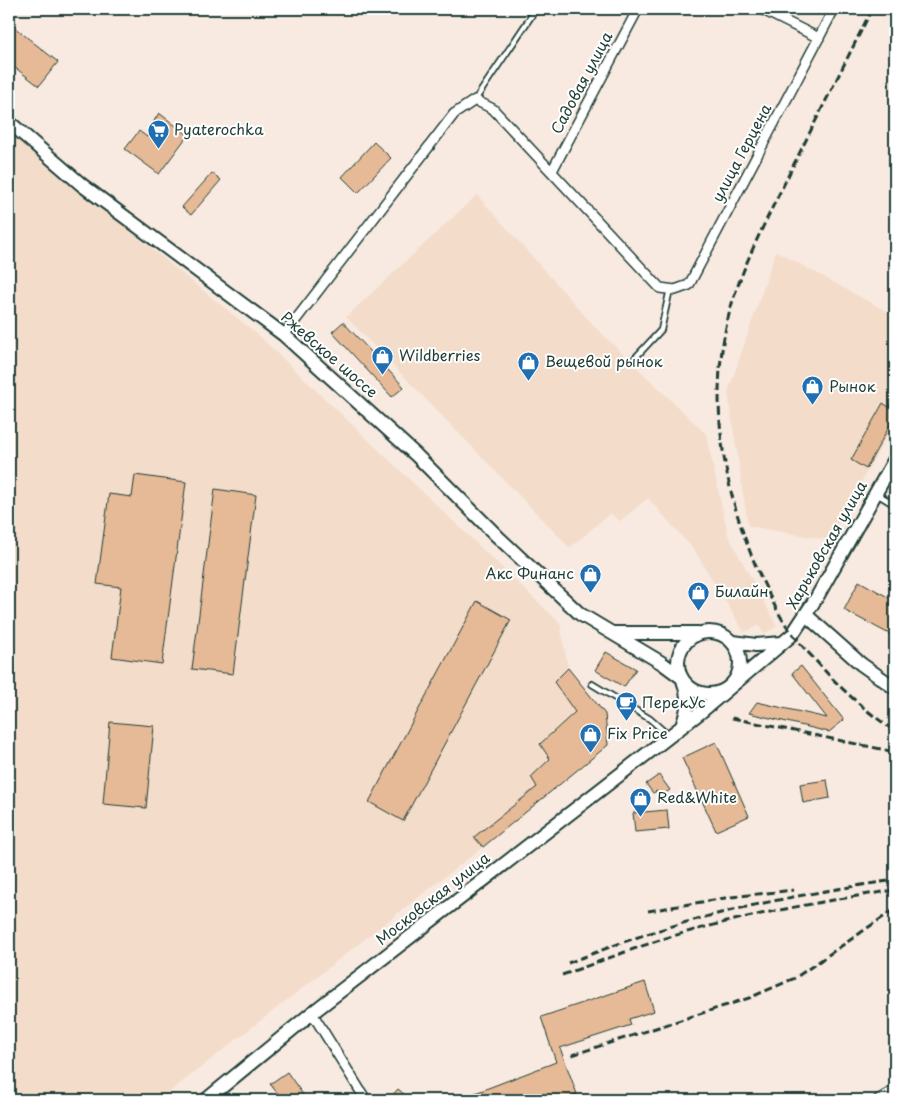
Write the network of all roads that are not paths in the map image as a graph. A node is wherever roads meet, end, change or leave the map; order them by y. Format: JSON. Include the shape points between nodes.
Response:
{"nodes":[{"id":1,"x":536,"y":9,"type":"edge"},
{"id":2,"x":638,"y":9,"type":"edge"},
{"id":3,"x":761,"y":9,"type":"edge"},
{"id":4,"x":834,"y":9,"type":"edge"},
{"id":5,"x":818,"y":38,"type":"junction"},
{"id":6,"x":475,"y":100,"type":"junction"},
{"id":7,"x":9,"y":122,"type":"edge"},
{"id":8,"x":552,"y":171,"type":"junction"},
{"id":9,"x":670,"y":289,"type":"junction"},
{"id":10,"x":284,"y":335,"type":"junction"},
{"id":11,"x":635,"y":358,"type":"dead end"},
{"id":12,"x":895,"y":459,"type":"edge"},
{"id":13,"x":876,"y":494,"type":"junction"},
{"id":14,"x":895,"y":505,"type":"edge"},
{"id":15,"x":806,"y":615,"type":"junction"},
{"id":16,"x":610,"y":633,"type":"junction"},
{"id":17,"x":698,"y":633,"type":"junction"},
{"id":18,"x":733,"y":642,"type":"junction"},
{"id":19,"x":782,"y":643,"type":"junction"},
{"id":20,"x":682,"y":678,"type":"junction"},
{"id":21,"x":592,"y":684,"type":"dead end"},
{"id":22,"x":730,"y":687,"type":"junction"},
{"id":23,"x":895,"y":688,"type":"edge"},
{"id":24,"x":682,"y":726,"type":"junction"},
{"id":25,"x":669,"y":736,"type":"junction"},
{"id":26,"x":312,"y":1013,"type":"junction"},
{"id":27,"x":895,"y":1090,"type":"edge"},
{"id":28,"x":206,"y":1100,"type":"edge"},
{"id":29,"x":366,"y":1100,"type":"edge"},
{"id":30,"x":878,"y":1100,"type":"edge"}],
"edges":[{"from":1,"to":6,"type":"lane"},
{"from":2,"to":8,"type":"street","name":"Садовая улица"},
{"from":3,"to":5,"type":"street"},
{"from":4,"to":5,"type":"street","name":"улица Герцена"},
{"from":5,"to":9,"type":"street","name":"улица Герцена","via":[[689,285]]},
{"from":6,"to":8,"type":"street","via":[[493,109]]},
{"from":6,"to":10,"type":"street","via":[[454,114]]},
{"from":7,"to":10,"type":"main road","name":"Ржевское шоссе","via":[[82,184]]},
{"from":8,"to":9,"type":"street","name":"улица Герцена","via":[[660,288]]},
{"from":9,"to":11,"type":"lane","via":[[661,330]]},
{"from":10,"to":16,"type":"main road","name":"Ржевское шоссе","via":[[580,614]]},
{"from":12,"to":13,"type":"main road","name":"Харьковская улица"},
{"from":13,"to":14,"type":"lane"},
{"from":13,"to":15,"type":"main road","name":"Харьковская улица"},
{"from":15,"to":19,"type":"main road","name":"Харьковская улица"},
{"from":15,"to":23,"type":"main road","via":[[861,664]]},
{"from":16,"to":17,"type":"main road"},
{"from":16,"to":20,"type":"main road","name":"Ржевское шоссе"},
{"from":17,"to":18,"type":"main road","via":[[716,632]]},
{"from":17,"to":20,"type":"main road","via":[[684,644],[680,652],[678,660]]},
{"from":18,"to":19,"type":"main road","via":[[756,646]]},
{"from":18,"to":22,"type":"main road","via":[[738,648],[741,665]]},
{"from":19,"to":22,"type":"main road","name":"Харьковская улица"},
{"from":20,"to":22,"type":"main road","via":[[688,686],[701,693],[716,694]]},
{"from":20,"to":24,"type":"main road","via":[[688,702]]},
{"from":21,"to":25,"type":"lane","via":[[650,719]]},
{"from":22,"to":24,"type":"main road","name":"Московская улица"},
{"from":24,"to":25,"type":"main road","name":"Московская улица"},
{"from":25,"to":26,"type":"main road","name":"Московская улица"},
{"from":26,"to":28,"type":"main road","name":"Московская улица"},
{"from":26,"to":29,"type":"street"},
{"from":27,"to":30,"type":"street"}]}
